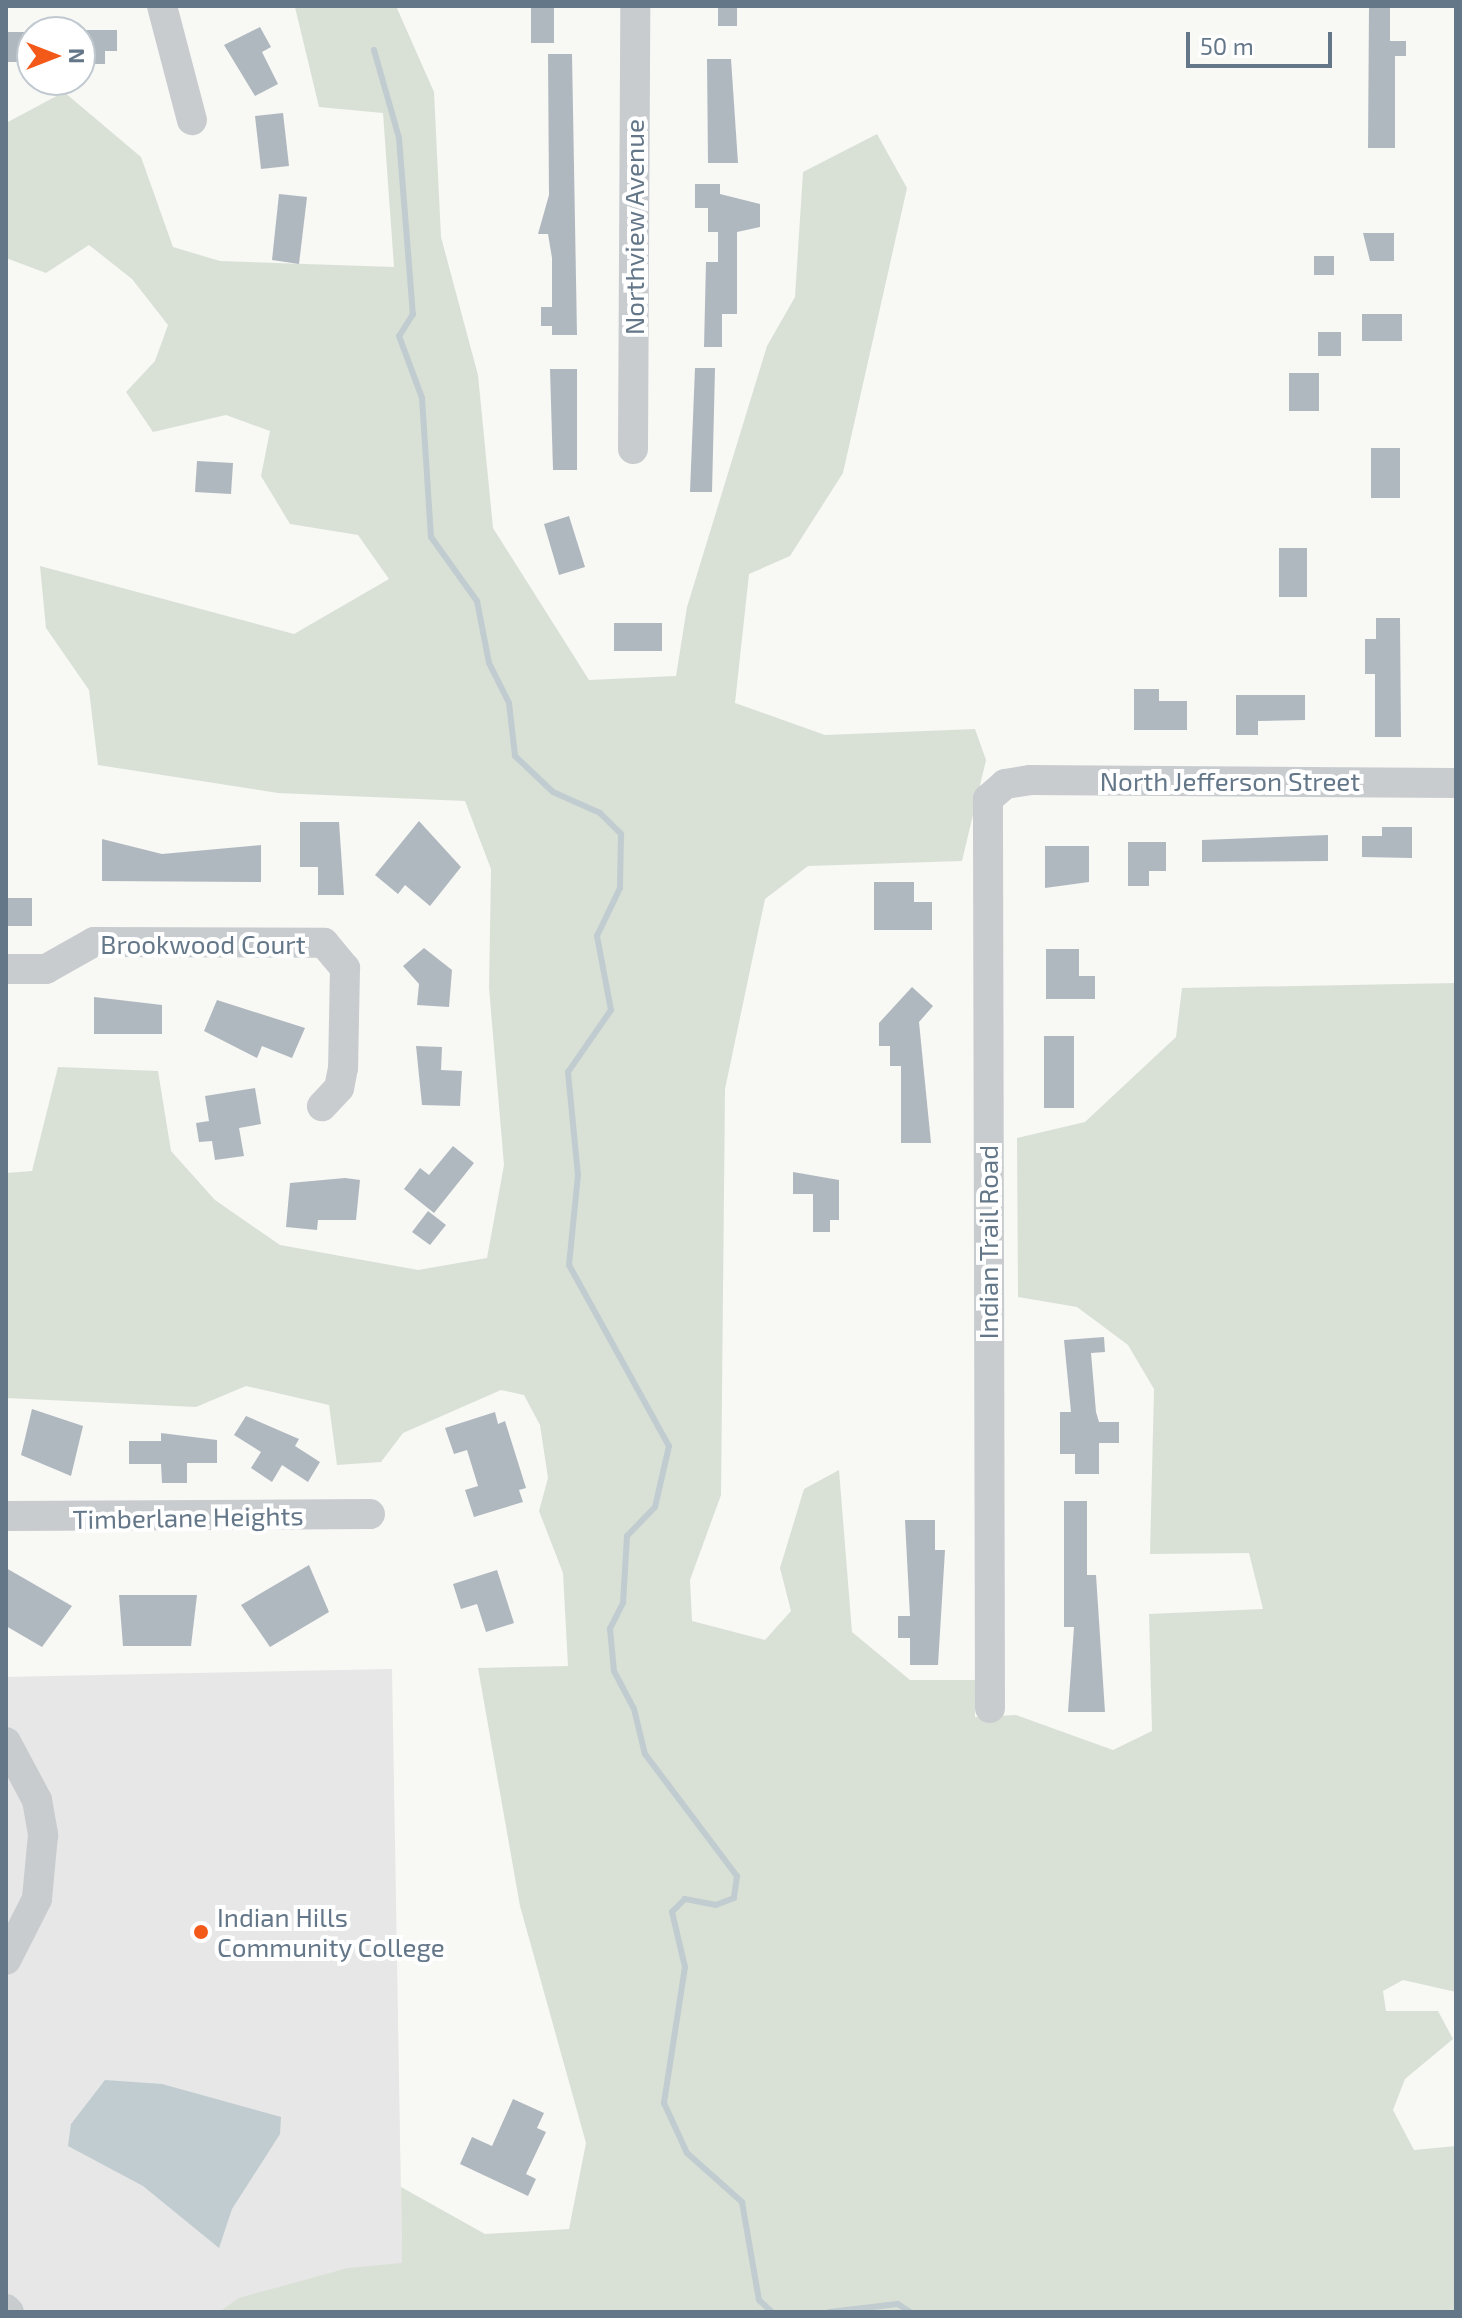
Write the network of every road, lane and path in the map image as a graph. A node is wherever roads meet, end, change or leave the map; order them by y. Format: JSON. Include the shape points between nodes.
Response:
{"nodes":[{"id":1,"x":162,"y":6,"type":"edge"},
{"id":2,"x":635,"y":6,"type":"edge"},
{"id":3,"x":192,"y":120,"type":"dead end"},
{"id":4,"x":633,"y":449,"type":"dead end"},
{"id":5,"x":1456,"y":783,"type":"edge"},
{"id":6,"x":1005,"y":784,"type":"joint"},
{"id":7,"x":6,"y":969,"type":"edge"},
{"id":8,"x":322,"y":1106,"type":"dead end"},
{"id":9,"x":370,"y":1514,"type":"dead end"},
{"id":10,"x":6,"y":1516,"type":"edge"},
{"id":11,"x":990,"y":1708,"type":"dead end"},
{"id":12,"x":6,"y":1742,"type":"edge"},
{"id":13,"x":6,"y":1960,"type":"edge"}],
"edges":[{"from":1,"to":3,"type":"street"},
{"from":2,"to":4,"type":"street","name":"Northview Avenue"},
{"from":5,"to":6,"type":"street","name":"North Jefferson Street"},
{"from":6,"to":11,"type":"street","name":"Indian Trail Road","via":[[988,799],[985,835]]},
{"from":7,"to":8,"type":"street","name":"Brookwood Court","via":[[46,969],[94,942],[324,943],[345,968],[343,1068],[339,1088]]},
{"from":9,"to":10,"type":"street","name":"Timberlane Heights"},
{"from":12,"to":13,"type":"street","via":[[37,1800],[43,1835],[37,1899]]}]}
